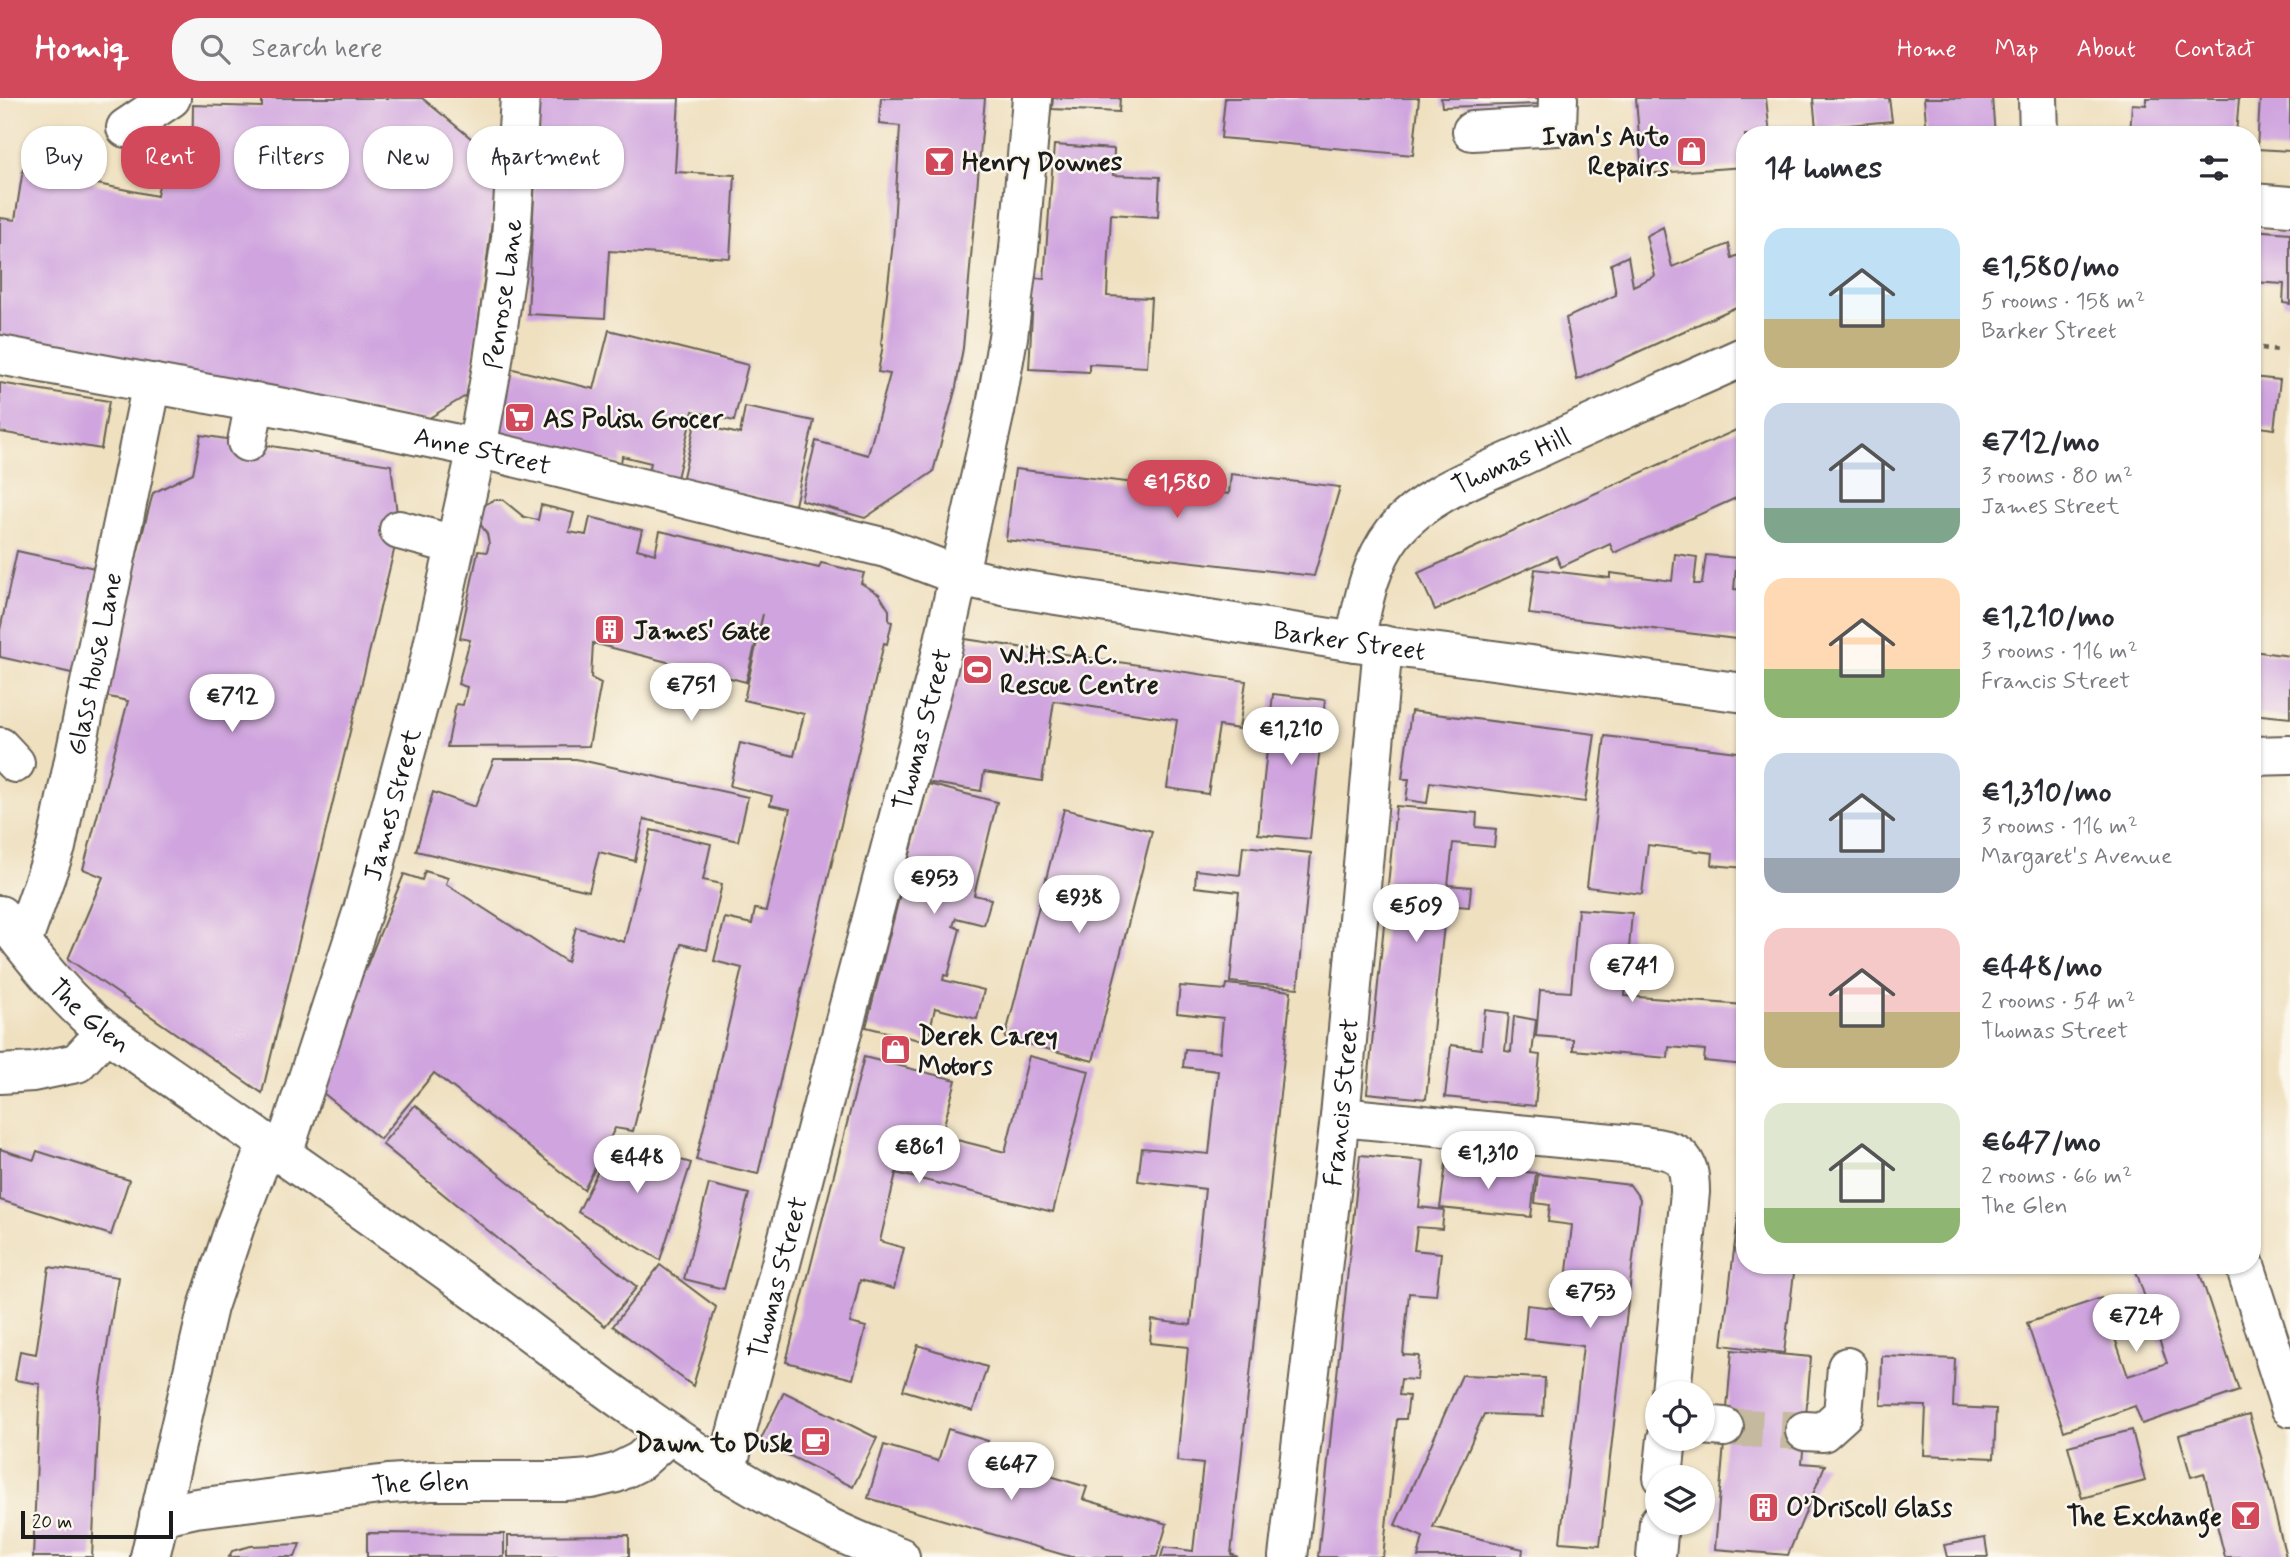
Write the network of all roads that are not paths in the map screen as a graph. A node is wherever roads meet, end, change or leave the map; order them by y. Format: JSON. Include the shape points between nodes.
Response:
{"nodes":[{"id":1,"x":171,"y":98,"type":"edge"},
{"id":2,"x":520,"y":98,"type":"edge"},
{"id":3,"x":1032,"y":98,"type":"edge"},
{"id":4,"x":1558,"y":98,"type":"edge"},
{"id":5,"x":2038,"y":98,"type":"edge"},
{"id":6,"x":129,"y":126,"type":"edge"},
{"id":7,"x":2039,"y":126,"type":"edge"},
{"id":8,"x":1472,"y":131,"type":"dead end"},
{"id":9,"x":2261,"y":204,"type":"edge"},
{"id":10,"x":2290,"y":206,"type":"edge"},
{"id":11,"x":0,"y":355,"type":"edge"},
{"id":12,"x":1736,"y":360,"type":"edge"},
{"id":13,"x":152,"y":383,"type":"junction"},
{"id":14,"x":255,"y":402,"type":"junction"},
{"id":15,"x":247,"y":442,"type":"dead end"},
{"id":16,"x":477,"y":448,"type":"junction"},
{"id":17,"x":399,"y":530,"type":"dead end"},
{"id":18,"x":455,"y":545,"type":"junction"},
{"id":19,"x":957,"y":575,"type":"junction"},
{"id":20,"x":1369,"y":644,"type":"junction"},
{"id":21,"x":1736,"y":692,"type":"edge"},
{"id":22,"x":2290,"y":755,"type":"edge"},
{"id":23,"x":2261,"y":756,"type":"edge"},
{"id":24,"x":11,"y":929,"type":"edge"},
{"id":25,"x":106,"y":1032,"type":"junction"},
{"id":26,"x":0,"y":1074,"type":"edge"},
{"id":27,"x":1340,"y":1117,"type":"junction"},
{"id":28,"x":275,"y":1148,"type":"junction"},
{"id":29,"x":2248,"y":1274,"type":"edge"},
{"id":30,"x":1847,"y":1367,"type":"dead end"},
{"id":31,"x":1672,"y":1381,"type":"edge"},
{"id":32,"x":2290,"y":1406,"type":"edge"},
{"id":33,"x":1805,"y":1431,"type":"tunnel mouth"},
{"id":34,"x":670,"y":1434,"type":"junction"},
{"id":35,"x":726,"y":1472,"type":"junction"},
{"id":36,"x":159,"y":1516,"type":"junction"},
{"id":37,"x":1658,"y":1535,"type":"edge"},
{"id":38,"x":150,"y":1557,"type":"edge"},
{"id":39,"x":900,"y":1557,"type":"edge"},
{"id":40,"x":1288,"y":1557,"type":"edge"},
{"id":41,"x":1656,"y":1557,"type":"edge"}],
"edges":[{"from":1,"to":6,"type":"street"},
{"from":2,"to":16,"type":"street","name":"Penrose Lane","via":[[511,238]]},
{"from":3,"to":19,"type":"street","name":"Thomas Street","via":[[1008,337]]},
{"from":4,"to":8,"type":"street","via":[[1557,126]]},
{"from":5,"to":7,"type":"street"},
{"from":9,"to":10,"type":"street"},
{"from":11,"to":13,"type":"street","name":"Anne Street"},
{"from":12,"to":20,"type":"street","name":"Thomas Hill","via":[[1426,504],[1395,531],[1378,556],[1365,593]]},
{"from":13,"to":14,"type":"street","name":"Anne Street"},
{"from":13,"to":24,"type":"street","name":"Glass House Lane","via":[[56,846]]},
{"from":14,"to":15,"type":"street"},
{"from":14,"to":16,"type":"street","name":"Anne Street"},
{"from":16,"to":18,"type":"street","name":"James Street"},
{"from":16,"to":19,"type":"street","name":"Anne Street","via":[[886,548]]},
{"from":17,"to":18,"type":"street"},
{"from":18,"to":28,"type":"street","name":"James Street","via":[[426,677],[367,898]]},
{"from":19,"to":20,"type":"street","name":"Barker Street","via":[[1012,588]]},
{"from":19,"to":35,"type":"street","name":"Thomas Street","via":[[938,668]]},
{"from":20,"to":21,"type":"street","name":"Barker Street"},
{"from":20,"to":27,"type":"street","name":"Francis Street"},
{"from":22,"to":23,"type":"street"},
{"from":24,"to":25,"type":"street","name":"The Glen","via":[[69,999]]},
{"from":25,"to":26,"type":"street","via":[[77,1063]]},
{"from":25,"to":28,"type":"street","name":"The Glen"},
{"from":27,"to":31,"type":"street","via":[[1676,1153],[1688,1165],[1690,1192]]},
{"from":27,"to":40,"type":"street","name":"Francis Street"},
{"from":28,"to":34,"type":"street","name":"The Glen"},
{"from":28,"to":36,"type":"street","via":[[235,1226],[208,1307]]},
{"from":29,"to":32,"type":"street"},
{"from":30,"to":33,"type":"street","via":[[1843,1414],[1824,1432]]},
{"from":34,"to":35,"type":"street","name":"The Glen"},
{"from":34,"to":36,"type":"street","name":"The Glen","via":[[640,1461],[591,1479],[388,1484]]},
{"from":35,"to":39,"type":"street","name":"The Glen","via":[[812,1521]]},
{"from":36,"to":38,"type":"street"},
{"from":37,"to":41,"type":"street"}]}
